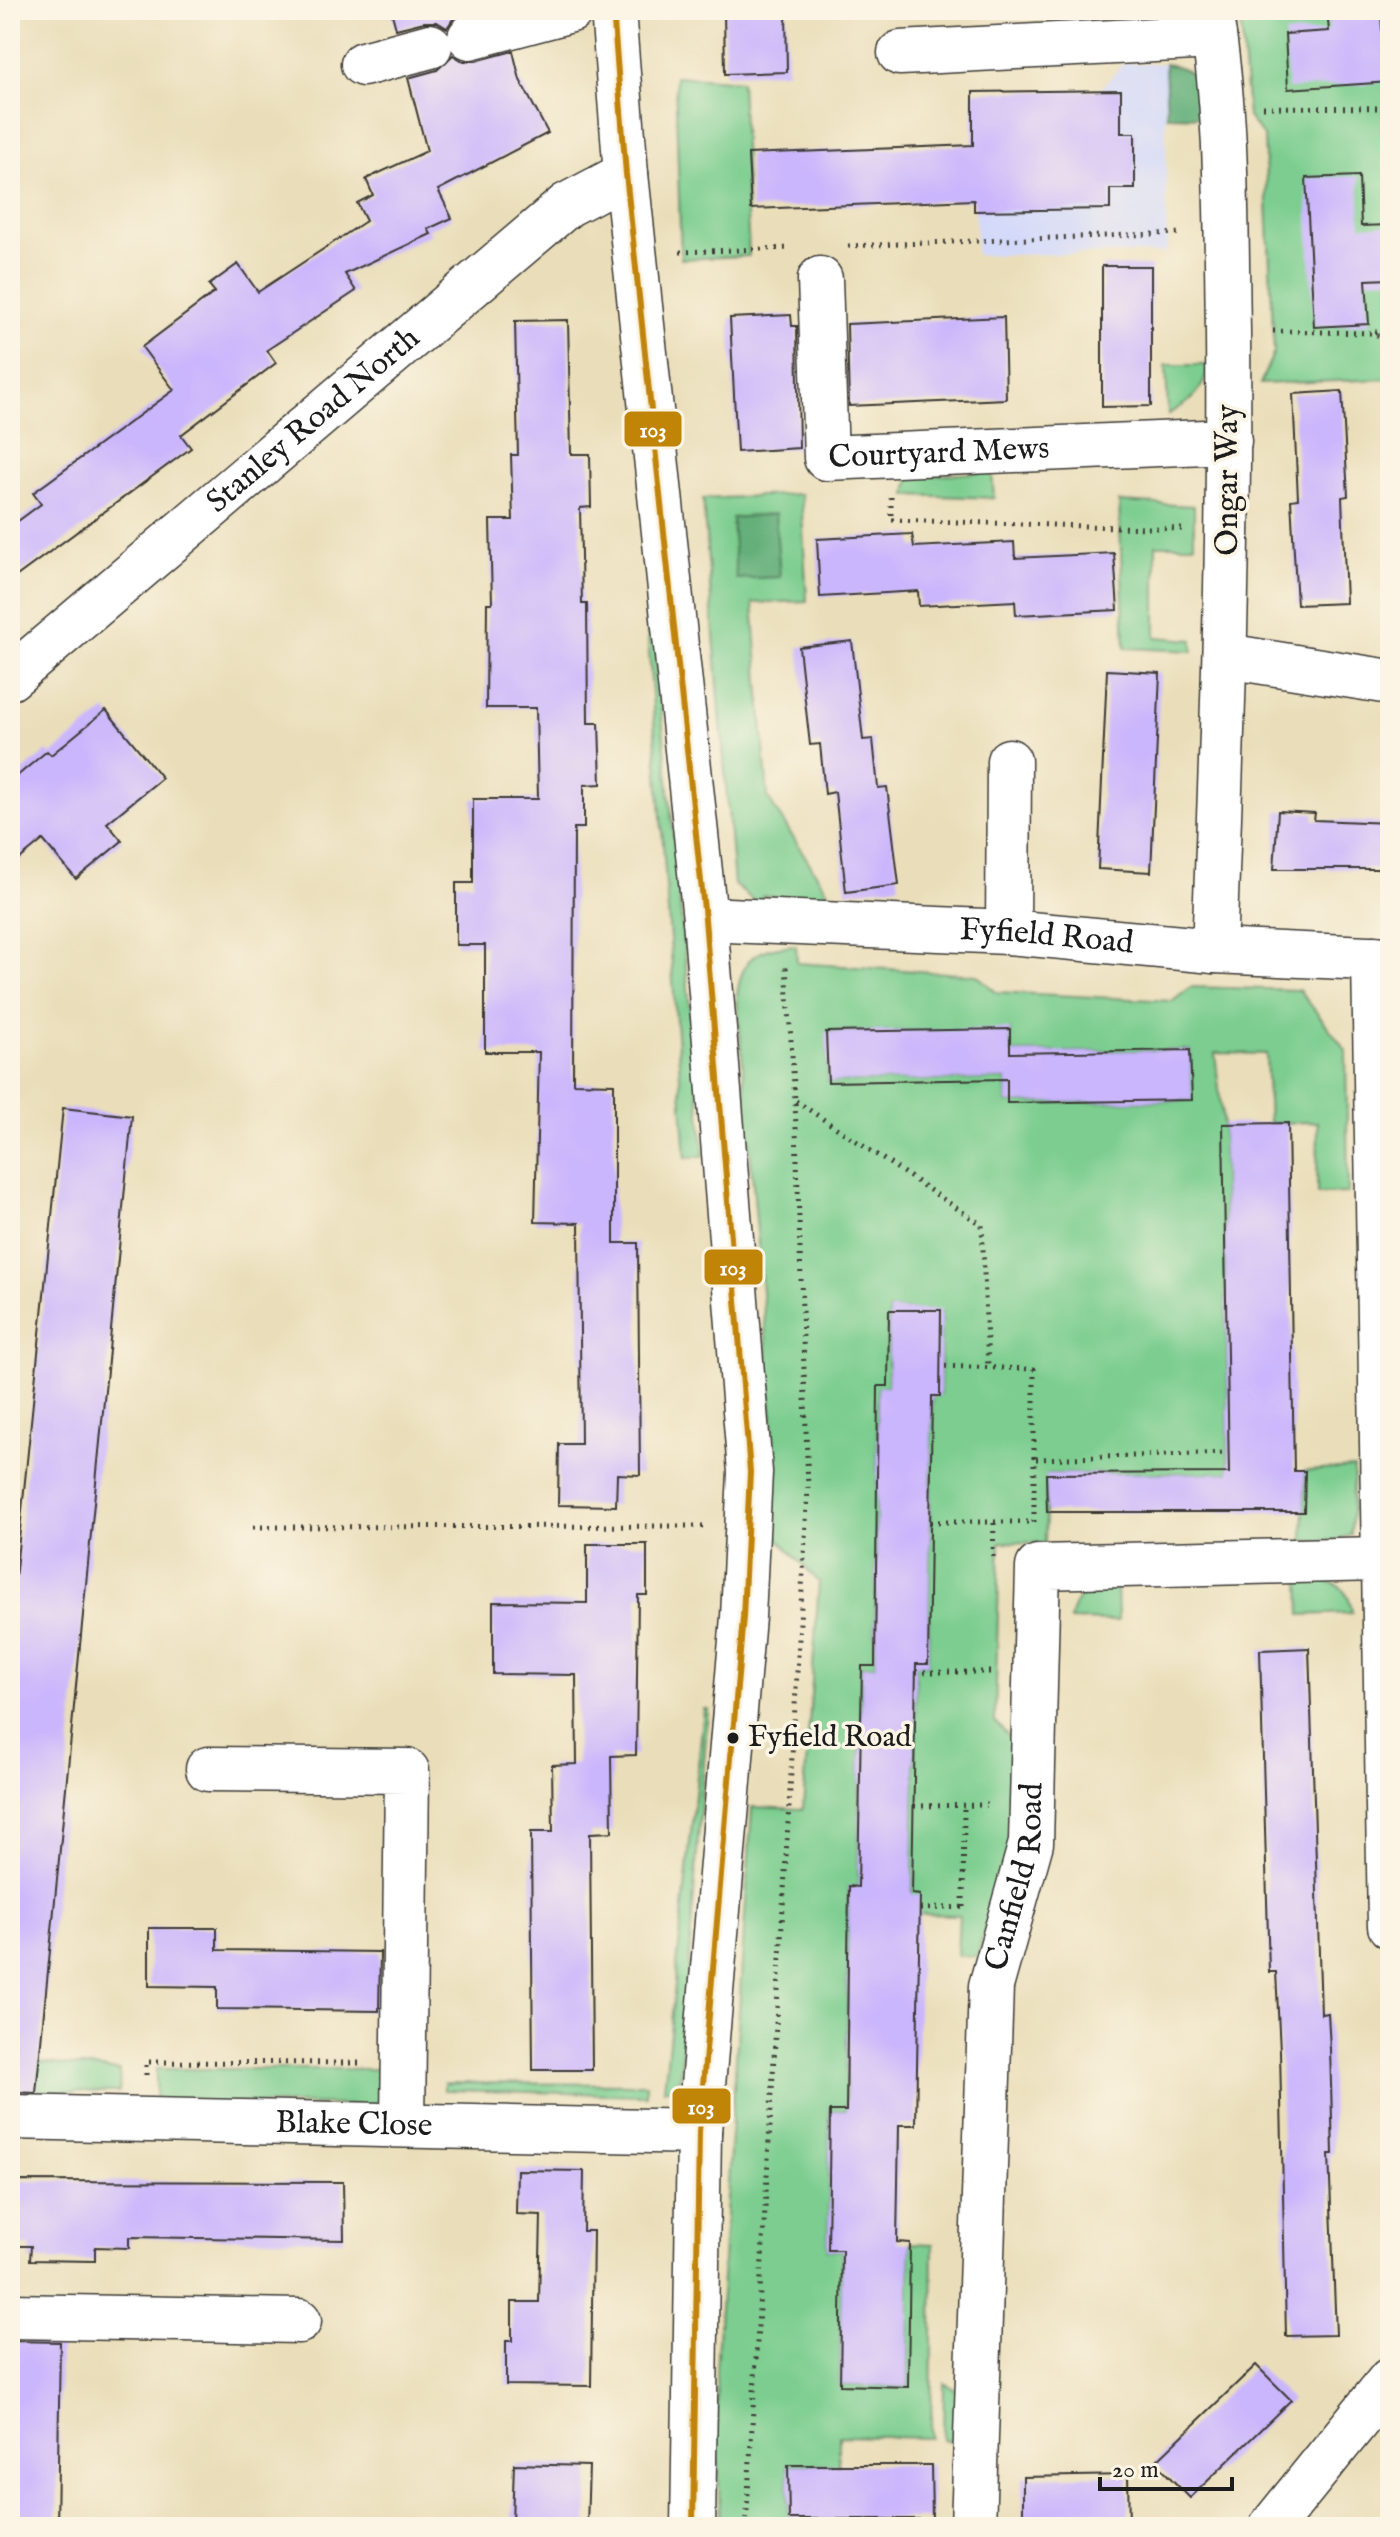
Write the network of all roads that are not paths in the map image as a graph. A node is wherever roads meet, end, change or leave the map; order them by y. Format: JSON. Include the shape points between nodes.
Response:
{"nodes":[{"id":1,"x":571,"y":10,"type":"edge"},
{"id":2,"x":613,"y":10,"type":"edge"},
{"id":3,"x":1212,"y":24,"type":"edge"},
{"id":4,"x":900,"y":53,"type":"dead end"},
{"id":5,"x":363,"y":64,"type":"dead end"},
{"id":6,"x":626,"y":174,"type":"junction"},
{"id":7,"x":819,"y":258,"type":"road end"},
{"id":8,"x":1229,"y":441,"type":"junction"},
{"id":9,"x":1226,"y":656,"type":"junction"},
{"id":10,"x":10,"y":678,"type":"edge"},
{"id":11,"x":1390,"y":682,"type":"edge"},
{"id":12,"x":1009,"y":761,"type":"dead end"},
{"id":13,"x":705,"y":919,"type":"junction"},
{"id":14,"x":1008,"y":932,"type":"junction"},
{"id":15,"x":1214,"y":951,"type":"junction"},
{"id":16,"x":1382,"y":958,"type":"edge"},
{"id":17,"x":1381,"y":1559,"type":"junction"},
{"id":18,"x":208,"y":1769,"type":"dead end"},
{"id":19,"x":1390,"y":1926,"type":"edge"},
{"id":20,"x":10,"y":2117,"type":"edge"},
{"id":21,"x":403,"y":2125,"type":"junction"},
{"id":22,"x":699,"y":2132,"type":"junction"},
{"id":23,"x":10,"y":2316,"type":"edge"},
{"id":24,"x":299,"y":2321,"type":"dead end"},
{"id":25,"x":1390,"y":2380,"type":"edge"},
{"id":26,"x":693,"y":2527,"type":"edge"},
{"id":27,"x":973,"y":2527,"type":"edge"},
{"id":28,"x":1271,"y":2527,"type":"edge"}],
"edges":[{"from":1,"to":5,"type":"street"},
{"from":2,"to":6,"type":"street"},
{"from":3,"to":4,"type":"street"},
{"from":3,"to":8,"type":"street","name":"Ongar Way","via":[[1226,231]]},
{"from":6,"to":10,"type":"street","name":"Stanley Road North","via":[[567,205]]},
{"from":6,"to":13,"type":"street"},
{"from":7,"to":8,"type":"street","name":"Courtyard Mews","via":[[826,458]]},
{"from":8,"to":9,"type":"street","name":"Ongar Way"},
{"from":9,"to":11,"type":"street"},
{"from":9,"to":15,"type":"street","name":"Ongar Way"},
{"from":12,"to":14,"type":"street"},
{"from":13,"to":14,"type":"street","name":"Fyfield Road"},
{"from":13,"to":22,"type":"street","via":[[748,1426],[742,1632]]},
{"from":14,"to":15,"type":"street","name":"Fyfield Road"},
{"from":15,"to":16,"type":"street","name":"Fyfield Road"},
{"from":16,"to":17,"type":"street"},
{"from":17,"to":19,"type":"street"},
{"from":17,"to":27,"type":"street","name":"Canfield Road","via":[[1038,1567],[1031,1843],[991,1986]]},
{"from":18,"to":21,"type":"street","via":[[407,1771]]},
{"from":20,"to":21,"type":"street","name":"Blake Close"},
{"from":21,"to":22,"type":"street","name":"Blake Close"},
{"from":22,"to":26,"type":"street"},
{"from":23,"to":24,"type":"street"},
{"from":25,"to":28,"type":"street"}]}
